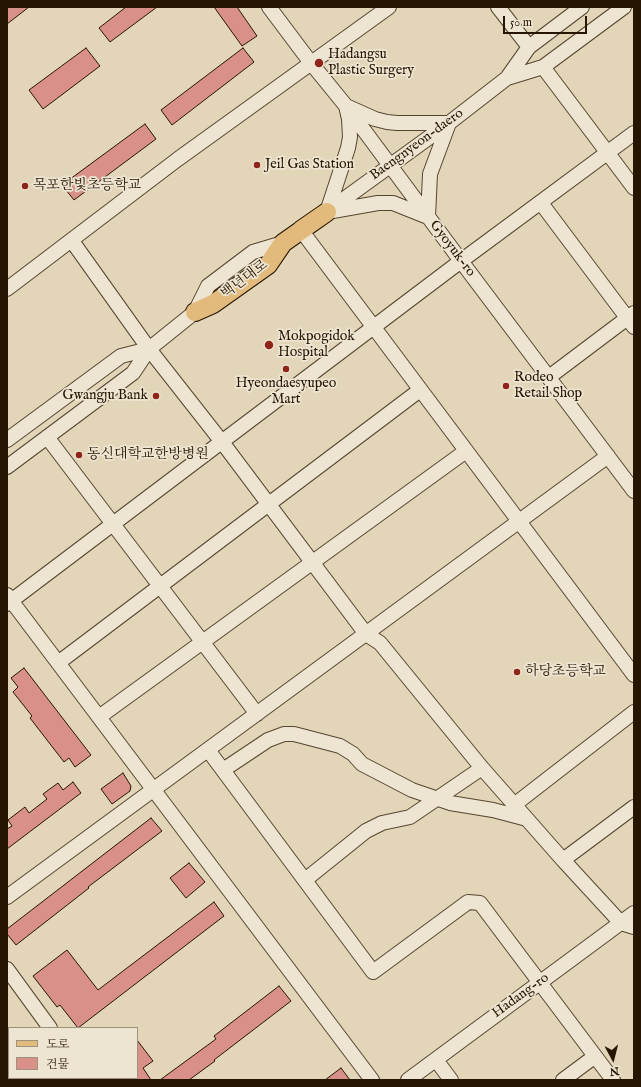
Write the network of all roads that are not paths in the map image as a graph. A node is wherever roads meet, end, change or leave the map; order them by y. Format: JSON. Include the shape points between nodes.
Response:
{"nodes":[{"id":1,"x":269,"y":7,"type":"edge"},
{"id":2,"x":389,"y":7,"type":"edge"},
{"id":3,"x":498,"y":7,"type":"edge"},
{"id":4,"x":582,"y":7,"type":"edge"},
{"id":5,"x":624,"y":7,"type":"edge"},
{"id":6,"x":529,"y":47,"type":"junction"},
{"id":7,"x":311,"y":63,"type":"junction"},
{"id":8,"x":543,"y":67,"type":"junction"},
{"id":9,"x":507,"y":78,"type":"junction"},
{"id":10,"x":346,"y":106,"type":"junction"},
{"id":11,"x":449,"y":123,"type":"junction"},
{"id":12,"x":634,"y":133,"type":"edge"},
{"id":13,"x":607,"y":153,"type":"junction"},
{"id":14,"x":390,"y":165,"type":"junction"},
{"id":15,"x":634,"y":188,"type":"edge"},
{"id":16,"x":541,"y":203,"type":"junction"},
{"id":17,"x":327,"y":212,"type":"junction"},
{"id":18,"x":428,"y":217,"type":"junction"},
{"id":19,"x":301,"y":230,"type":"junction"},
{"id":20,"x":72,"y":241,"type":"junction"},
{"id":21,"x":461,"y":261,"type":"junction"},
{"id":22,"x":7,"y":289,"type":"edge"},
{"id":23,"x":195,"y":312,"type":"joint"},
{"id":24,"x":632,"y":319,"type":"edge"},
{"id":25,"x":373,"y":327,"type":"junction"},
{"id":26,"x":149,"y":349,"type":"junction"},
{"id":27,"x":549,"y":378,"type":"junction"},
{"id":28,"x":420,"y":390,"type":"junction"},
{"id":29,"x":47,"y":437,"type":"junction"},
{"id":30,"x":7,"y":440,"type":"edge"},
{"id":31,"x":222,"y":442,"type":"junction"},
{"id":32,"x":466,"y":451,"type":"junction"},
{"id":33,"x":608,"y":456,"type":"junction"},
{"id":34,"x":7,"y":467,"type":"edge"},
{"id":35,"x":634,"y":491,"type":"edge"},
{"id":36,"x":268,"y":504,"type":"junction"},
{"id":37,"x":519,"y":522,"type":"junction"},
{"id":38,"x":113,"y":524,"type":"junction"},
{"id":39,"x":312,"y":563,"type":"junction"},
{"id":40,"x":160,"y":586,"type":"junction"},
{"id":41,"x":8,"y":600,"type":"edge"},
{"id":42,"x":366,"y":634,"type":"junction"},
{"id":43,"x":202,"y":642,"type":"junction"},
{"id":44,"x":58,"y":663,"type":"junction"},
{"id":45,"x":634,"y":675,"type":"edge"},
{"id":46,"x":634,"y":712,"type":"edge"},
{"id":47,"x":257,"y":714,"type":"junction"},
{"id":48,"x":99,"y":717,"type":"junction"},
{"id":49,"x":208,"y":750,"type":"junction"},
{"id":50,"x":482,"y":768,"type":"junction"},
{"id":51,"x":223,"y":770,"type":"junction"},
{"id":52,"x":154,"y":790,"type":"junction"},
{"id":53,"x":439,"y":798,"type":"junction"},
{"id":54,"x":514,"y":804,"type":"junction"},
{"id":55,"x":634,"y":807,"type":"edge"},
{"id":56,"x":527,"y":819,"type":"junction"},
{"id":57,"x":563,"y":860,"type":"junction"},
{"id":58,"x":305,"y":880,"type":"junction"},
{"id":59,"x":7,"y":897,"type":"edge"},
{"id":60,"x":634,"y":913,"type":"edge"},
{"id":61,"x":627,"y":925,"type":"edge"},
{"id":62,"x":7,"y":969,"type":"edge"},
{"id":63,"x":539,"y":983,"type":"junction"},
{"id":64,"x":44,"y":1026,"type":"edge"},
{"id":65,"x":594,"y":1057,"type":"junction"},
{"id":66,"x":436,"y":1060,"type":"junction"},
{"id":67,"x":372,"y":1080,"type":"edge"},
{"id":68,"x":408,"y":1080,"type":"edge"},
{"id":69,"x":452,"y":1080,"type":"edge"},
{"id":70,"x":563,"y":1080,"type":"edge"},
{"id":71,"x":613,"y":1080,"type":"edge"}],
"edges":[{"from":1,"to":7,"type":"street","name":"Gyoyuk-ro"},
{"from":2,"to":7,"type":"street"},
{"from":3,"to":6,"type":"street"},
{"from":4,"to":6,"type":"street","name":"Baengnyeon-daero"},
{"from":5,"to":8,"type":"street","name":"Baengnyeon-daero"},
{"from":6,"to":9,"type":"street","name":"Baengnyeon-daero"},
{"from":7,"to":10,"type":"street","name":"Gyoyuk-ro"},
{"from":7,"to":20,"type":"street"},
{"from":8,"to":9,"type":"street","name":"Baengnyeon-daero"},
{"from":8,"to":13,"type":"street"},
{"from":9,"to":11,"type":"street","name":"Baengnyeon-daero"},
{"from":10,"to":11,"type":"street","via":[[387,122]]},
{"from":10,"to":14,"type":"street","name":"Gyoyuk-ro"},
{"from":10,"to":17,"type":"street","via":[[350,137]]},
{"from":11,"to":14,"type":"street","name":"Baengnyeon-daero"},
{"from":11,"to":18,"type":"street","via":[[430,174]]},
{"from":12,"to":13,"type":"street"},
{"from":13,"to":15,"type":"street"},
{"from":13,"to":16,"type":"street"},
{"from":14,"to":17,"type":"street","name":"Baengnyeon-daero"},
{"from":14,"to":18,"type":"street","name":"Gyoyuk-ro"},
{"from":16,"to":21,"type":"street"},
{"from":16,"to":24,"type":"street"},
{"from":17,"to":18,"type":"street","via":[[378,203],[393,203]]},
{"from":17,"to":19,"type":"main road","name":"백년대로"},
{"from":18,"to":21,"type":"street","name":"Gyoyuk-ro"},
{"from":19,"to":23,"type":"main road","name":"백년대로","via":[[283,243],[268,265],[213,304]]},
{"from":19,"to":25,"type":"street"},
{"from":20,"to":22,"type":"street"},
{"from":20,"to":26,"type":"street"},
{"from":21,"to":25,"type":"street"},
{"from":21,"to":27,"type":"street","name":"Gyoyuk-ro"},
{"from":23,"to":26,"type":"street"},
{"from":24,"to":27,"type":"street"},
{"from":25,"to":28,"type":"street"},
{"from":25,"to":31,"type":"street"},
{"from":26,"to":29,"type":"street","via":[[133,373]]},
{"from":26,"to":30,"type":"street","via":[[121,356]]},
{"from":26,"to":31,"type":"street"},
{"from":27,"to":33,"type":"street","name":"Gyoyuk-ro"},
{"from":28,"to":32,"type":"street"},
{"from":28,"to":36,"type":"street"},
{"from":29,"to":34,"type":"street"},
{"from":29,"to":38,"type":"street"},
{"from":31,"to":36,"type":"street"},
{"from":31,"to":38,"type":"street"},
{"from":32,"to":37,"type":"street"},
{"from":32,"to":39,"type":"street"},
{"from":33,"to":35,"type":"street","name":"Gyoyuk-ro"},
{"from":33,"to":37,"type":"street"},
{"from":36,"to":39,"type":"street"},
{"from":36,"to":40,"type":"street"},
{"from":37,"to":42,"type":"street"},
{"from":37,"to":45,"type":"street"},
{"from":38,"to":40,"type":"street"},
{"from":38,"to":41,"type":"street"},
{"from":39,"to":42,"type":"street"},
{"from":39,"to":43,"type":"street"},
{"from":40,"to":43,"type":"street"},
{"from":40,"to":44,"type":"street"},
{"from":41,"to":44,"type":"street"},
{"from":42,"to":47,"type":"street"},
{"from":42,"to":50,"type":"street","via":[[380,643]]},
{"from":43,"to":47,"type":"street"},
{"from":43,"to":48,"type":"street"},
{"from":44,"to":48,"type":"street"},
{"from":46,"to":54,"type":"street"},
{"from":47,"to":49,"type":"street"},
{"from":48,"to":52,"type":"street"},
{"from":49,"to":51,"type":"street"},
{"from":49,"to":52,"type":"street"},
{"from":50,"to":53,"type":"street"},
{"from":50,"to":54,"type":"street"},
{"from":51,"to":53,"type":"street","via":[[268,740],[284,734],[294,734],[340,746],[353,754],[362,764],[394,782]]},
{"from":51,"to":58,"type":"street"},
{"from":52,"to":59,"type":"street"},
{"from":52,"to":67,"type":"street"},
{"from":53,"to":56,"type":"street","via":[[450,803]]},
{"from":53,"to":58,"type":"street","via":[[410,817],[382,823],[366,831]]},
{"from":54,"to":56,"type":"street"},
{"from":55,"to":57,"type":"street"},
{"from":56,"to":57,"type":"street"},
{"from":57,"to":61,"type":"street"},
{"from":58,"to":63,"type":"street","via":[[373,972],[468,902],[480,903]]},
{"from":60,"to":61,"type":"street","name":"Hadang-ro"},
{"from":61,"to":63,"type":"street","name":"Hadang-ro"},
{"from":62,"to":64,"type":"street"},
{"from":63,"to":65,"type":"street"},
{"from":63,"to":66,"type":"street","name":"Hadang-ro"},
{"from":65,"to":70,"type":"street"},
{"from":65,"to":71,"type":"street"},
{"from":66,"to":68,"type":"street","name":"Hadang-ro"},
{"from":66,"to":69,"type":"street"}]}
